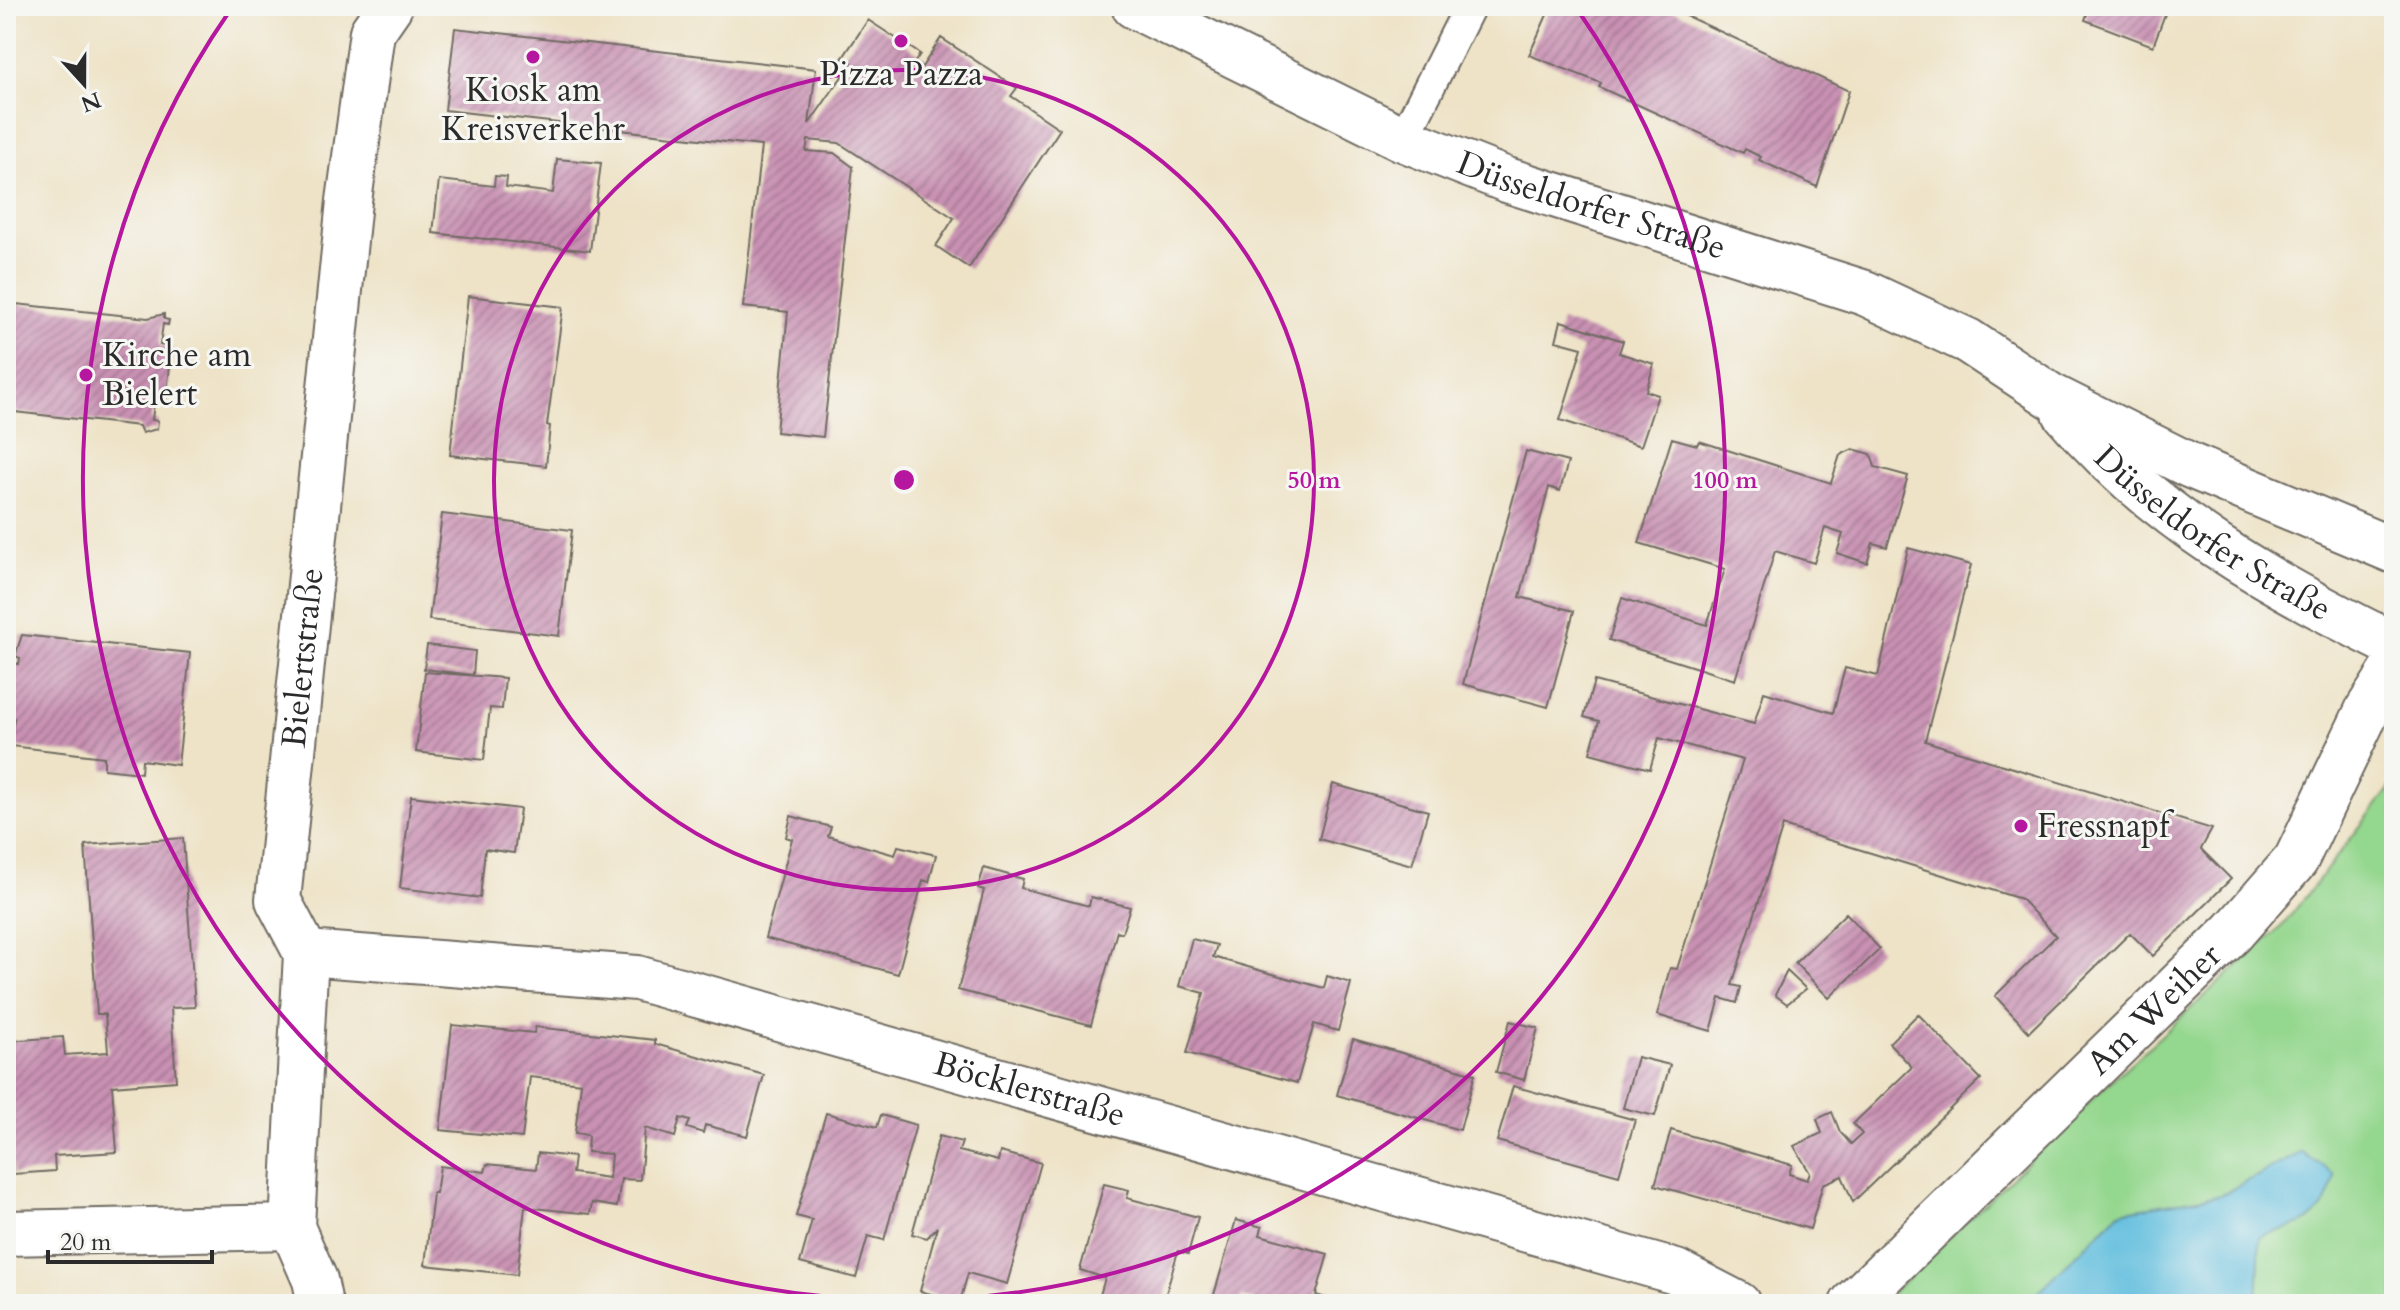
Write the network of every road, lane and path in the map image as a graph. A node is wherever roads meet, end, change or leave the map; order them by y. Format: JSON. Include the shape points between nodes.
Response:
{"nodes":[{"id":1,"x":390,"y":6,"type":"edge"},
{"id":2,"x":1134,"y":6,"type":"edge"},
{"id":3,"x":1470,"y":6,"type":"edge"},
{"id":4,"x":1403,"y":139,"type":"junction"},
{"id":5,"x":2051,"y":396,"type":"junction"},
{"id":6,"x":2394,"y":551,"type":"edge"},
{"id":7,"x":2394,"y":645,"type":"edge"},
{"id":8,"x":2394,"y":668,"type":"edge"},
{"id":9,"x":306,"y":953,"type":"junction"},
{"id":10,"x":292,"y":1227,"type":"junction"},
{"id":11,"x":6,"y":1233,"type":"edge"},
{"id":12,"x":320,"y":1304,"type":"edge"},
{"id":13,"x":1738,"y":1304,"type":"edge"},
{"id":14,"x":1852,"y":1304,"type":"edge"}],
"edges":[{"from":1,"to":9,"type":"street","name":"Bielertstraße","via":[[372,32],[349,201],[278,900]]},
{"from":2,"to":4,"type":"street","name":"Düsseldorfer Straße"},
{"from":3,"to":4,"type":"lane"},
{"from":4,"to":5,"type":"street","name":"Düsseldorfer Straße","via":[[1507,180],[1865,293],[1968,341]]},
{"from":5,"to":6,"type":"street","name":"Düsseldorfer Straße","via":[[2191,466]]},
{"from":5,"to":7,"type":"street","name":"Düsseldorfer Straße","via":[[2138,489],[2216,548]]},
{"from":8,"to":14,"type":"street","name":"Am Weiher","via":[[2368,709],[2296,860],[2233,932]]},
{"from":9,"to":10,"type":"street"},
{"from":9,"to":13,"type":"street","name":"Böcklerstraße","via":[[637,978],[1676,1272]]},
{"from":10,"to":11,"type":"street"},
{"from":10,"to":12,"type":"street"}]}
